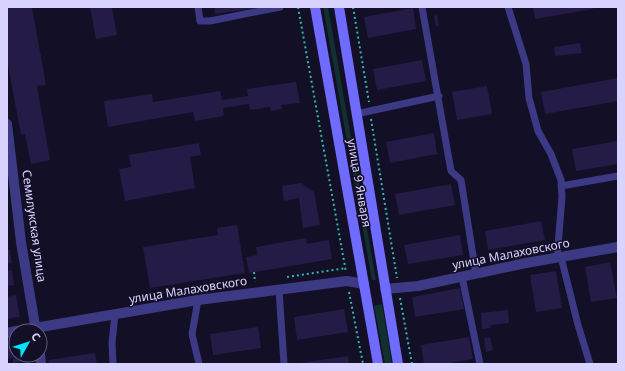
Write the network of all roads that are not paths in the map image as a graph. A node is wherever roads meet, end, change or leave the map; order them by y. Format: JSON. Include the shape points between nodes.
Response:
{"nodes":[{"id":1,"x":198,"y":7,"type":"edge"},
{"id":2,"x":280,"y":7,"type":"edge"},
{"id":3,"x":315,"y":7,"type":"edge"},
{"id":4,"x":339,"y":7,"type":"edge"},
{"id":5,"x":422,"y":7,"type":"edge"},
{"id":6,"x":508,"y":7,"type":"edge"},
{"id":7,"x":439,"y":96,"type":"junction"},
{"id":8,"x":356,"y":114,"type":"junction"},
{"id":9,"x":7,"y":124,"type":"edge"},
{"id":10,"x":618,"y":176,"type":"edge"},
{"id":11,"x":561,"y":186,"type":"junction"},
{"id":12,"x":618,"y":247,"type":"edge"},
{"id":13,"x":559,"y":257,"type":"junction"},
{"id":14,"x":476,"y":274,"type":"junction"},
{"id":15,"x":462,"y":277,"type":"junction"},
{"id":16,"x":364,"y":284,"type":"junction"},
{"id":17,"x":385,"y":288,"type":"junction"},
{"id":18,"x":279,"y":290,"type":"junction"},
{"id":19,"x":198,"y":300,"type":"junction"},
{"id":20,"x":115,"y":314,"type":"junction"},
{"id":21,"x":35,"y":323,"type":"edge"},
{"id":22,"x":48,"y":327,"type":"edge"},
{"id":23,"x":113,"y":364,"type":"edge"},
{"id":24,"x":200,"y":364,"type":"edge"},
{"id":25,"x":284,"y":364,"type":"edge"},
{"id":26,"x":378,"y":364,"type":"edge"},
{"id":27,"x":398,"y":364,"type":"edge"},
{"id":28,"x":480,"y":364,"type":"edge"},
{"id":29,"x":590,"y":364,"type":"edge"}],
"edges":[{"from":1,"to":2,"type":"lane","via":[[200,20],[210,21]]},
{"from":3,"to":16,"type":"main road","name":"улица 9 Января"},
{"from":4,"to":8,"type":"main road","name":"улица 9 Января"},
{"from":5,"to":7,"type":"lane"},
{"from":6,"to":11,"type":"lane","via":[[526,64],[529,98],[538,131],[551,154]]},
{"from":7,"to":8,"type":"lane"},
{"from":7,"to":14,"type":"lane","via":[[451,171],[461,180]]},
{"from":8,"to":17,"type":"main road","name":"улица 9 Января"},
{"from":9,"to":21,"type":"street","name":"Семилукская улица","via":[[21,242]]},
{"from":10,"to":11,"type":"lane"},
{"from":11,"to":13,"type":"lane"},
{"from":12,"to":13,"type":"street","name":"улица Малаховского"},
{"from":13,"to":14,"type":"street","name":"улица Малаховского"},
{"from":13,"to":29,"type":"lane"},
{"from":14,"to":15,"type":"street","name":"улица Малаховского"},
{"from":15,"to":17,"type":"street","name":"улица Малаховского","via":[[418,286]]},
{"from":15,"to":28,"type":"lane"},
{"from":16,"to":18,"type":"street","name":"улица Малаховского","via":[[347,280]]},
{"from":16,"to":26,"type":"main road","name":"улица 9 Января"},
{"from":17,"to":27,"type":"main road","name":"улица 9 Января"},
{"from":18,"to":19,"type":"street","name":"улица Малаховского"},
{"from":18,"to":25,"type":"lane"},
{"from":19,"to":20,"type":"street","name":"улица Малаховского"},
{"from":19,"to":24,"type":"lane","via":[[192,334]]},
{"from":20,"to":22,"type":"street","name":"улица Малаховского"},
{"from":20,"to":23,"type":"lane"}]}
